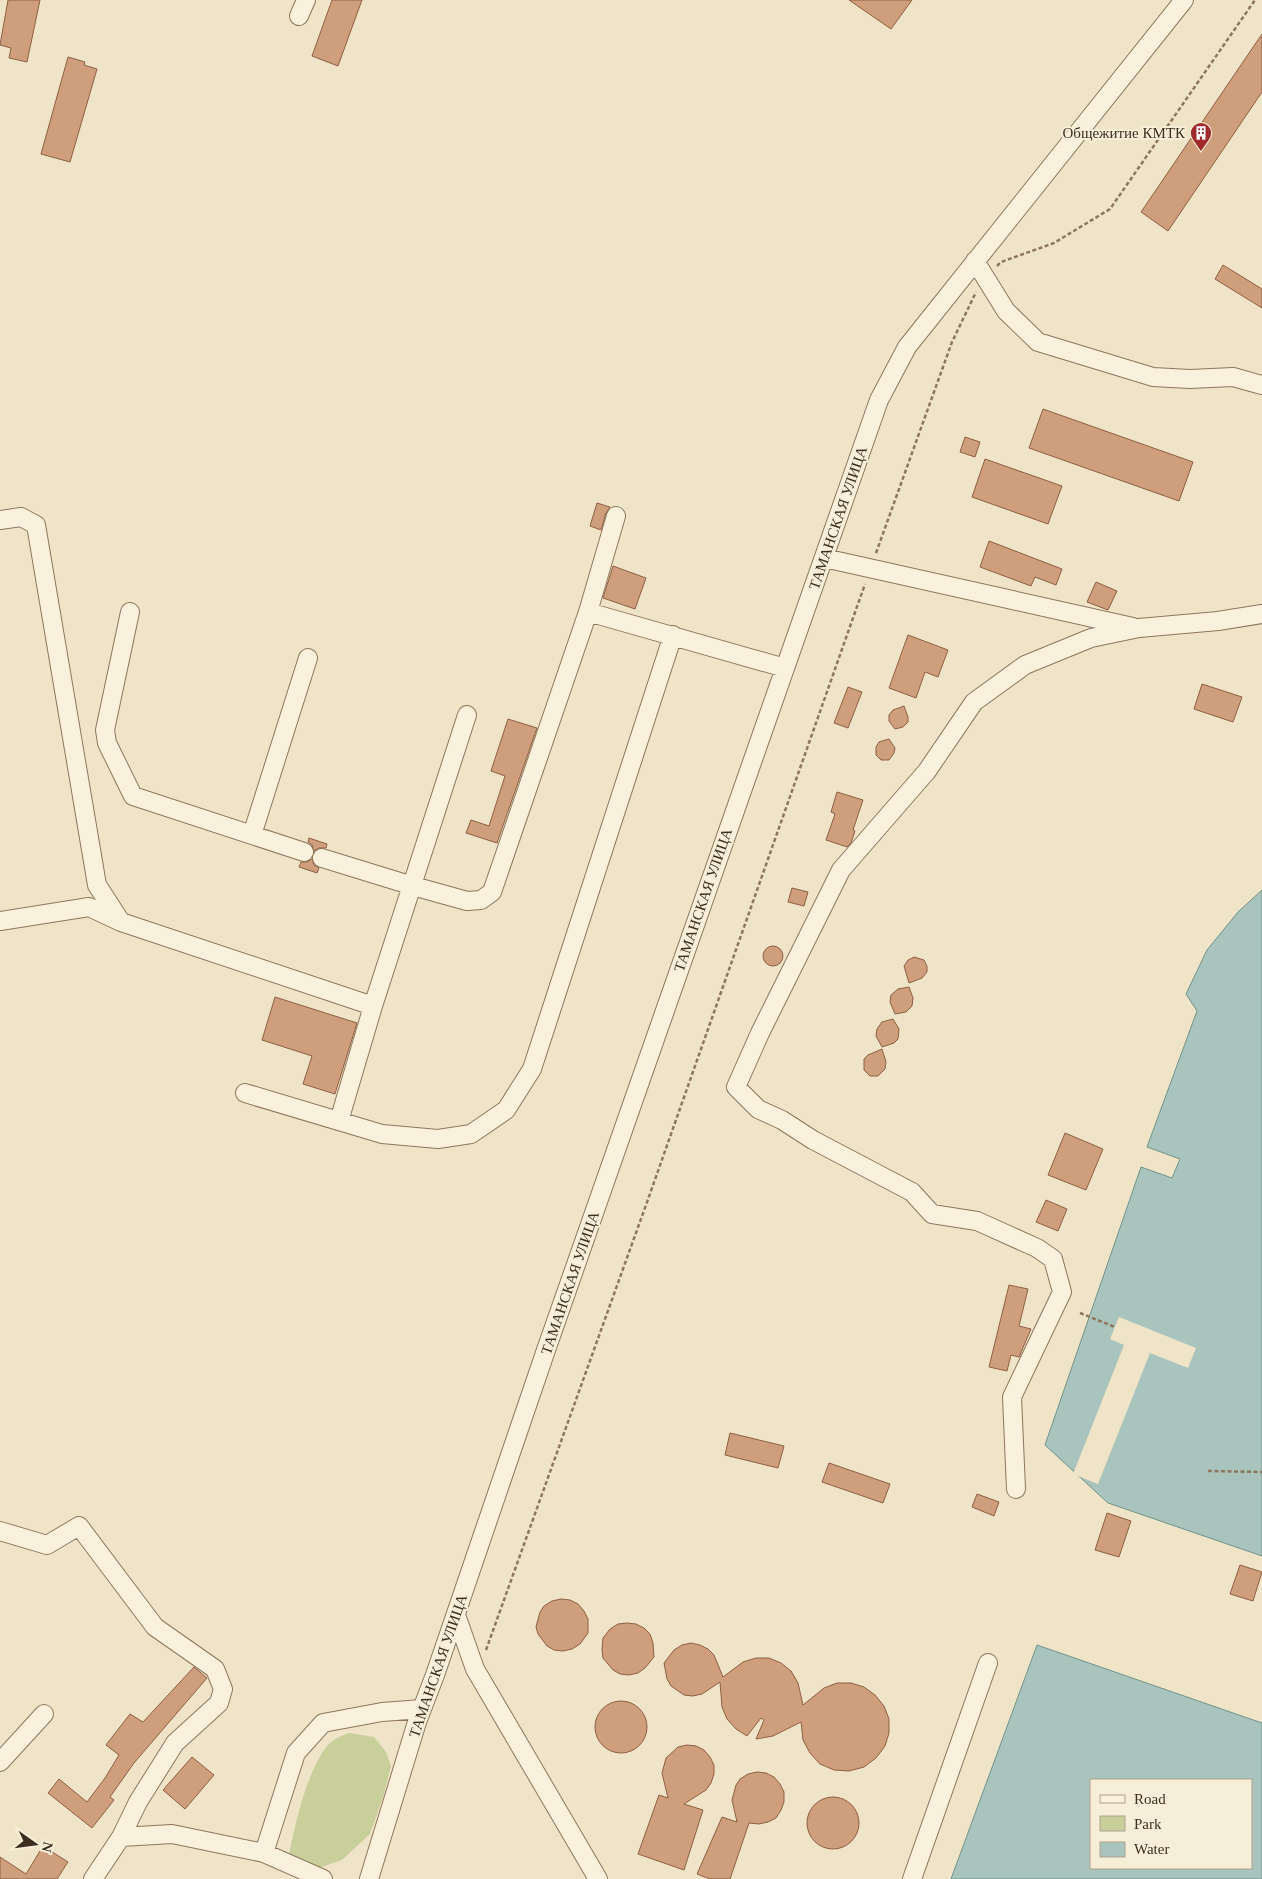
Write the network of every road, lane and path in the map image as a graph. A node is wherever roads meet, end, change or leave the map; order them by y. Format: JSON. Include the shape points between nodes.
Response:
{"nodes":[{"id":1,"x":1184,"y":0,"type":"edge"},
{"id":2,"x":1255,"y":0,"type":"edge"},
{"id":3,"x":975,"y":261,"type":"junction"},
{"id":4,"x":986,"y":280,"type":"junction"},
{"id":5,"x":1262,"y":385,"type":"edge"},
{"id":6,"x":616,"y":516,"type":"dead end"},
{"id":7,"x":0,"y":520,"type":"edge"},
{"id":8,"x":824,"y":558,"type":"junction"},
{"id":9,"x":870,"y":568,"type":"junction"},
{"id":10,"x":130,"y":612,"type":"dead end"},
{"id":11,"x":588,"y":612,"type":"junction"},
{"id":12,"x":1262,"y":614,"type":"edge"},
{"id":13,"x":1139,"y":628,"type":"junction"},
{"id":14,"x":673,"y":635,"type":"junction"},
{"id":15,"x":308,"y":658,"type":"dead end"},
{"id":16,"x":785,"y":668,"type":"junction"},
{"id":17,"x":467,"y":715,"type":"dead end"},
{"id":18,"x":252,"y":835,"type":"junction"},
{"id":19,"x":304,"y":852,"type":"dead end"},
{"id":20,"x":322,"y":858,"type":"dead end"},
{"id":21,"x":413,"y":886,"type":"junction"},
{"id":22,"x":0,"y":921,"type":"edge"},
{"id":23,"x":121,"y":922,"type":"junction"},
{"id":24,"x":373,"y":1006,"type":"junction"},
{"id":25,"x":245,"y":1093,"type":"dead end"},
{"id":26,"x":339,"y":1121,"type":"junction"},
{"id":27,"x":1080,"y":1313,"type":"dead end"},
{"id":28,"x":1115,"y":1327,"type":"dead end"},
{"id":29,"x":1208,"y":1471,"type":"dead end"},
{"id":30,"x":1262,"y":1472,"type":"edge"},
{"id":31,"x":1016,"y":1489,"type":"dead end"},
{"id":32,"x":0,"y":1531,"type":"edge"},
{"id":33,"x":456,"y":1615,"type":"junction"},
{"id":34,"x":485,"y":1652,"type":"dead end"},
{"id":35,"x":988,"y":1663,"type":"dead end"},
{"id":36,"x":422,"y":1709,"type":"junction"},
{"id":37,"x":44,"y":1714,"type":"dead end"},
{"id":38,"x":0,"y":1762,"type":"edge"},
{"id":39,"x":120,"y":1837,"type":"junction"},
{"id":40,"x":264,"y":1853,"type":"junction"},
{"id":41,"x":93,"y":1879,"type":"edge"},
{"id":42,"x":323,"y":1879,"type":"edge"},
{"id":43,"x":369,"y":1879,"type":"edge"},
{"id":44,"x":598,"y":1879,"type":"edge"},
{"id":45,"x":912,"y":1879,"type":"edge"}],
"edges":[{"from":1,"to":3,"type":"street","name":"ТАМАНСКАЯ УЛИЦА"},
{"from":2,"to":4,"type":"path","via":[[1110,209],[1054,243],[1001,262]]},
{"from":3,"to":4,"type":"street"},
{"from":3,"to":8,"type":"street","name":"ТАМАНСКАЯ УЛИЦА","via":[[908,347],[879,400]]},
{"from":4,"to":5,"type":"street","via":[[1006,312],[1038,342],[1153,377],[1233,376]]},
{"from":4,"to":9,"type":"path","via":[[975,293],[952,342]]},
{"from":6,"to":11,"type":"street"},
{"from":7,"to":23,"type":"street","via":[[21,517],[36,525],[97,886]]},
{"from":8,"to":9,"type":"street"},
{"from":8,"to":16,"type":"street","name":"ТАМАНСКАЯ УЛИЦА"},
{"from":9,"to":13,"type":"street"},
{"from":9,"to":34,"type":"path"},
{"from":10,"to":18,"type":"street","via":[[105,730],[106,743],[133,796]]},
{"from":11,"to":14,"type":"street"},
{"from":11,"to":21,"type":"street","via":[[492,892],[481,900],[467,901]]},
{"from":12,"to":13,"type":"street"},
{"from":13,"to":31,"type":"street","via":[[1091,638],[1025,665],[974,702],[927,771],[841,870],[736,1086],[758,1110],[912,1192],[932,1214],[977,1221],[1037,1248],[1052,1259],[1062,1292],[1012,1396]]},
{"from":14,"to":16,"type":"street"},
{"from":14,"to":26,"type":"street","via":[[532,1069],[506,1110],[470,1134],[438,1139],[382,1134]]},
{"from":15,"to":18,"type":"street"},
{"from":16,"to":33,"type":"street","name":"ТАМАНСКАЯ УЛИЦА"},
{"from":17,"to":21,"type":"street"},
{"from":18,"to":19,"type":"street"},
{"from":20,"to":21,"type":"street"},
{"from":21,"to":24,"type":"street"},
{"from":22,"to":23,"type":"street","via":[[89,907]]},
{"from":23,"to":24,"type":"street"},
{"from":24,"to":26,"type":"street"},
{"from":25,"to":26,"type":"street"},
{"from":27,"to":28,"type":"path"},
{"from":29,"to":30,"type":"path"},
{"from":32,"to":39,"type":"street","via":[[47,1545],[79,1526],[155,1627],[215,1669],[223,1689],[219,1703],[175,1743]]},
{"from":33,"to":36,"type":"street","name":"ТАМАНСКАЯ УЛИЦА"},
{"from":33,"to":44,"type":"street","via":[[475,1669]]},
{"from":35,"to":45,"type":"street"},
{"from":36,"to":40,"type":"street","via":[[382,1712],[323,1723],[296,1754]]},
{"from":36,"to":43,"type":"street","name":"ТАМАНСКАЯ УЛИЦА"},
{"from":37,"to":38,"type":"street"},
{"from":39,"to":40,"type":"street","via":[[172,1834]]},
{"from":39,"to":41,"type":"street"},
{"from":40,"to":42,"type":"street"}]}
